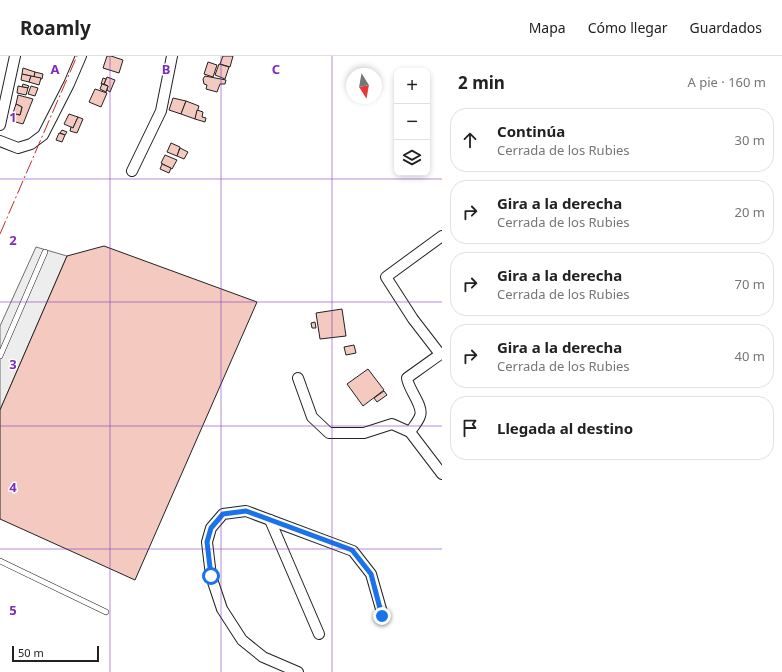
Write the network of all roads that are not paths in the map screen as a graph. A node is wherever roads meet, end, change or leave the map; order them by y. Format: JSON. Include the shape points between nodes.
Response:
{"nodes":[{"id":1,"x":15,"y":56,"type":"edge"},
{"id":2,"x":81,"y":56,"type":"edge"},
{"id":3,"x":172,"y":56,"type":"edge"},
{"id":4,"x":0,"y":125,"type":"edge"},
{"id":5,"x":0,"y":141,"type":"edge"},
{"id":6,"x":132,"y":171,"type":"dead end"},
{"id":7,"x":442,"y":236,"type":"edge"},
{"id":8,"x":44,"y":252,"type":"dead end"},
{"id":9,"x":441,"y":354,"type":"edge"},
{"id":10,"x":0,"y":356,"type":"edge"},
{"id":11,"x":298,"y":378,"type":"dead end"},
{"id":12,"x":410,"y":432,"type":"junction"},
{"id":13,"x":441,"y":469,"type":"edge"},
{"id":14,"x":270,"y":520,"type":"junction"},
{"id":15,"x":0,"y":561,"type":"edge"},
{"id":16,"x":106,"y":612,"type":"dead end"},
{"id":17,"x":382,"y":616,"type":"dead end"},
{"id":18,"x":319,"y":634,"type":"dead end"},
{"id":19,"x":298,"y":672,"type":"edge"}],
"edges":[{"from":1,"to":4,"type":"street"},
{"from":2,"to":5,"type":"street","via":[[43,135],[31,144],[18,148]]},
{"from":3,"to":6,"type":"street","via":[[161,111]]},
{"from":7,"to":9,"type":"street","via":[[386,277],[413,319]]},
{"from":8,"to":10,"type":"lane"},
{"from":9,"to":12,"type":"street","via":[[407,378],[421,411]]},
{"from":11,"to":12,"type":"street","via":[[312,417],[329,433],[364,433],[392,424]]},
{"from":12,"to":13,"type":"street"},
{"from":14,"to":17,"type":"street","via":[[352,550],[371,574]]},
{"from":14,"to":18,"type":"street"},
{"from":14,"to":19,"type":"street","via":[[246,511],[223,514],[211,528],[207,542],[211,576],[222,609],[242,640],[263,657]]},
{"from":15,"to":16,"type":"lane"}]}
